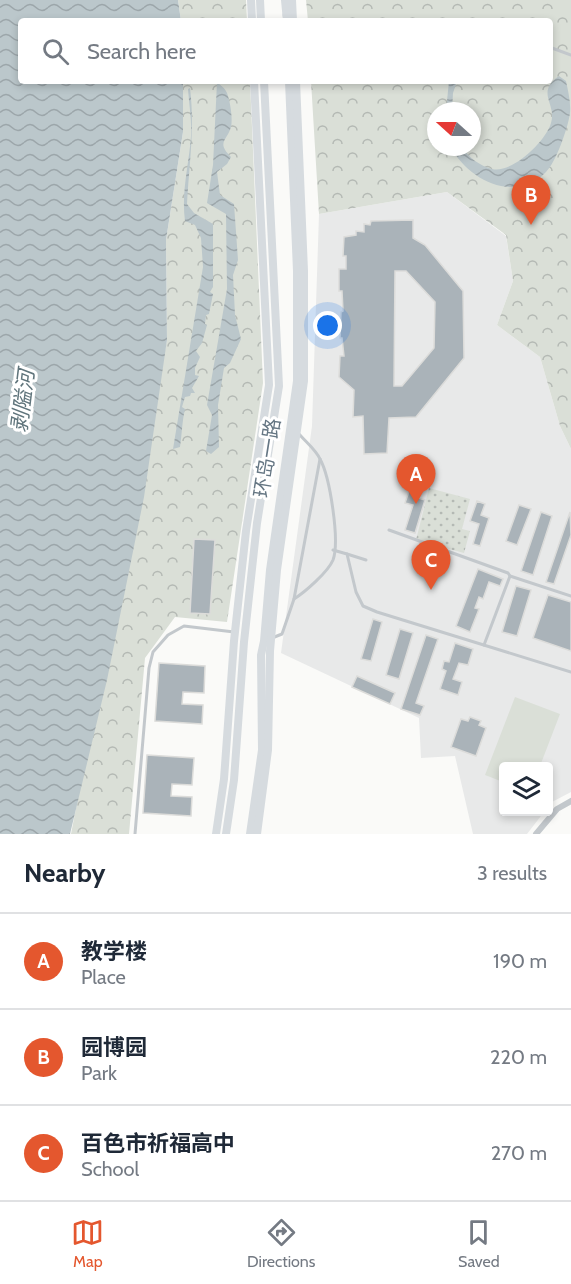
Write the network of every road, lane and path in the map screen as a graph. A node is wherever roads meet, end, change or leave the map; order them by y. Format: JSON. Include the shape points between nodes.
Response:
{"nodes":[{"id":1,"x":250,"y":0,"type":"edge"},
{"id":2,"x":260,"y":0,"type":"edge"},
{"id":3,"x":285,"y":0,"type":"edge"},
{"id":4,"x":292,"y":0,"type":"edge"},
{"id":5,"x":252,"y":18,"type":"edge"},
{"id":6,"x":261,"y":18,"type":"edge"},
{"id":7,"x":289,"y":18,"type":"edge"},
{"id":8,"x":289,"y":18,"type":"edge"},
{"id":9,"x":553,"y":48,"type":"edge"},
{"id":10,"x":571,"y":55,"type":"edge"},
{"id":11,"x":254,"y":84,"type":"edge"},
{"id":12,"x":264,"y":84,"type":"edge"},
{"id":13,"x":289,"y":84,"type":"edge"},
{"id":14,"x":296,"y":84,"type":"edge"},
{"id":15,"x":294,"y":428,"type":"junction"},
{"id":16,"x":320,"y":458,"type":"junction"},
{"id":17,"x":389,"y":530,"type":"dead end"},
{"id":18,"x":333,"y":550,"type":"junction"},
{"id":19,"x":347,"y":554,"type":"junction"},
{"id":20,"x":366,"y":560,"type":"dead end"},
{"id":21,"x":510,"y":576,"type":"junction"},
{"id":22,"x":571,"y":596,"type":"edge"},
{"id":23,"x":294,"y":599,"type":"junction"},
{"id":24,"x":235,"y":633,"type":"junction"},
{"id":25,"x":268,"y":640,"type":"junction"},
{"id":26,"x":484,"y":645,"type":"junction"},
{"id":27,"x":571,"y":672,"type":"edge"},
{"id":28,"x":571,"y":801,"type":"edge"},
{"id":29,"x":135,"y":834,"type":"edge"},
{"id":30,"x":216,"y":834,"type":"edge"},
{"id":31,"x":226,"y":834,"type":"edge"},
{"id":32,"x":250,"y":834,"type":"edge"},
{"id":33,"x":257,"y":834,"type":"edge"},
{"id":34,"x":536,"y":834,"type":"edge"}],
"edges":[{"from":1,"to":5,"type":"main road"},
{"from":2,"to":6,"type":"main road"},
{"from":3,"to":7,"type":"main road"},
{"from":4,"to":8,"type":"main road"},
{"from":9,"to":10,"type":"lane"},
{"from":11,"to":24,"type":"main road","via":[[269,385],[247,521]]},
{"from":12,"to":31,"type":"main road","name":"环岛一路","via":[[279,386],[257,523]]},
{"from":13,"to":15,"type":"main road","name":"环岛一路","via":[[297,293]]},
{"from":14,"to":15,"type":"main road","via":[[304,381]]},
{"from":15,"to":16,"type":"lane"},
{"from":15,"to":25,"type":"main road","name":"环岛一路","via":[[270,570]]},
{"from":16,"to":18,"type":"lane","via":[[331,492]]},
{"from":16,"to":23,"type":"lane"},
{"from":17,"to":21,"type":"lane"},
{"from":18,"to":19,"type":"lane"},
{"from":18,"to":23,"type":"lane","via":[[333,560],[308,591]]},
{"from":19,"to":20,"type":"lane"},
{"from":19,"to":26,"type":"lane","via":[[363,606]]},
{"from":21,"to":22,"type":"lane"},
{"from":21,"to":26,"type":"lane"},
{"from":23,"to":25,"type":"lane","via":[[282,634]]},
{"from":24,"to":29,"type":"lane","via":[[184,626],[153,652]]},
{"from":24,"to":30,"type":"main road"},
{"from":25,"to":32,"type":"main road","name":"环岛一路","via":[[261,655],[262,750]]},
{"from":25,"to":33,"type":"main road","via":[[268,750]]},
{"from":26,"to":27,"type":"lane"},
{"from":28,"to":34,"type":"street","via":[[557,809]]}]}
